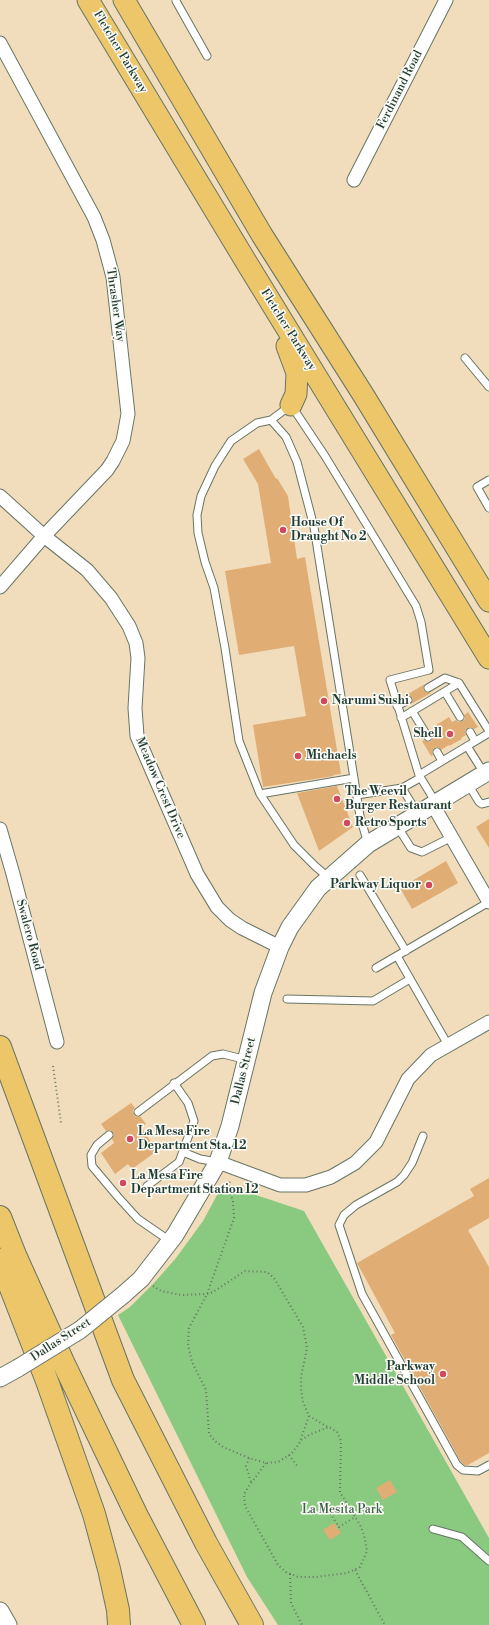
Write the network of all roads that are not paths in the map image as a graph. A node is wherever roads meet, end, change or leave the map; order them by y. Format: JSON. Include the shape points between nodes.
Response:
{"nodes":[{"id":1,"x":88,"y":0,"type":"edge"},
{"id":2,"x":124,"y":0,"type":"edge"},
{"id":3,"x":176,"y":0,"type":"edge"},
{"id":4,"x":446,"y":0,"type":"edge"},
{"id":5,"x":0,"y":43,"type":"edge"},
{"id":6,"x":208,"y":56,"type":"dead end"},
{"id":7,"x":354,"y":180,"type":"dead end"},
{"id":8,"x":276,"y":311,"type":"junction"},
{"id":9,"x":464,"y":358,"type":"dead end"},
{"id":10,"x":489,"y":387,"type":"edge"},
{"id":11,"x":291,"y":405,"type":"junction"},
{"id":12,"x":271,"y":420,"type":"junction"},
{"id":13,"x":489,"y":480,"type":"edge"},
{"id":14,"x":0,"y":496,"type":"edge"},
{"id":15,"x":489,"y":508,"type":"edge"},
{"id":16,"x":44,"y":536,"type":"junction"},
{"id":17,"x":481,"y":575,"type":"edge"},
{"id":18,"x":0,"y":587,"type":"edge"},
{"id":19,"x":489,"y":601,"type":"edge"},
{"id":20,"x":489,"y":658,"type":"edge"},
{"id":21,"x":459,"y":683,"type":"junction"},
{"id":22,"x":428,"y":688,"type":"dead end"},
{"id":23,"x":445,"y":692,"type":"junction"},
{"id":24,"x":408,"y":700,"type":"dead end"},
{"id":25,"x":397,"y":706,"type":"junction"},
{"id":26,"x":412,"y":711,"type":"junction"},
{"id":27,"x":460,"y":717,"type":"dead end"},
{"id":28,"x":401,"y":718,"type":"junction"},
{"id":29,"x":470,"y":732,"type":"dead end"},
{"id":30,"x":489,"y":732,"type":"edge"},
{"id":31,"x":428,"y":737,"type":"dead end"},
{"id":32,"x":475,"y":742,"type":"junction"},
{"id":33,"x":467,"y":746,"type":"junction"},
{"id":34,"x":437,"y":752,"type":"dead end"},
{"id":35,"x":442,"y":761,"type":"junction"},
{"id":36,"x":487,"y":772,"type":"edge"},
{"id":37,"x":420,"y":776,"type":"junction"},
{"id":38,"x":354,"y":778,"type":"junction"},
{"id":39,"x":468,"y":784,"type":"junction"},
{"id":40,"x":402,"y":788,"type":"junction"},
{"id":41,"x":260,"y":794,"type":"junction"},
{"id":42,"x":357,"y":795,"type":"junction"},
{"id":43,"x":489,"y":802,"type":"edge"},
{"id":44,"x":435,"y":804,"type":"junction"},
{"id":45,"x":418,"y":814,"type":"junction"},
{"id":46,"x":398,"y":826,"type":"junction"},
{"id":47,"x":0,"y":829,"type":"edge"},
{"id":48,"x":452,"y":837,"type":"junction"},
{"id":49,"x":368,"y":844,"type":"junction"},
{"id":50,"x":360,"y":875,"type":"dead end"},
{"id":51,"x":329,"y":878,"type":"junction"},
{"id":52,"x":488,"y":896,"type":"edge"},
{"id":53,"x":280,"y":947,"type":"junction"},
{"id":54,"x":406,"y":950,"type":"junction"},
{"id":55,"x":397,"y":956,"type":"junction"},
{"id":56,"x":376,"y":968,"type":"dead end"},
{"id":57,"x":410,"y":979,"type":"junction"},
{"id":58,"x":287,"y":999,"type":"dead end"},
{"id":59,"x":489,"y":1022,"type":"edge"},
{"id":60,"x":57,"y":1042,"type":"dead end"},
{"id":61,"x":448,"y":1045,"type":"junction"},
{"id":62,"x":0,"y":1047,"type":"edge"},
{"id":63,"x":247,"y":1060,"type":"junction"},
{"id":64,"x":174,"y":1083,"type":"junction"},
{"id":65,"x":138,"y":1112,"type":"dead end"},
{"id":66,"x":109,"y":1135,"type":"dead end"},
{"id":67,"x":423,"y":1136,"type":"dead end"},
{"id":68,"x":182,"y":1152,"type":"junction"},
{"id":69,"x":225,"y":1165,"type":"junction"},
{"id":70,"x":147,"y":1186,"type":"dead end"},
{"id":71,"x":0,"y":1217,"type":"edge"},
{"id":72,"x":170,"y":1242,"type":"junction"},
{"id":73,"x":0,"y":1260,"type":"edge"},
{"id":74,"x":0,"y":1378,"type":"edge"},
{"id":75,"x":489,"y":1465,"type":"edge"},
{"id":76,"x":433,"y":1529,"type":"dead end"},
{"id":77,"x":206,"y":1543,"type":"junction"},
{"id":78,"x":489,"y":1561,"type":"edge"},
{"id":79,"x":0,"y":1611,"type":"edge"},
{"id":80,"x":8,"y":1625,"type":"edge"},
{"id":81,"x":119,"y":1625,"type":"edge"},
{"id":82,"x":194,"y":1625,"type":"edge"},
{"id":83,"x":252,"y":1625,"type":"edge"},
{"id":84,"x":260,"y":1625,"type":"edge"}],
"edges":[{"from":1,"to":8,"type":"main road","name":"Fletcher Parkway"},
{"from":2,"to":17,"type":"main road","via":[[262,235]]},
{"from":3,"to":6,"type":"lane"},
{"from":4,"to":7,"type":"street","name":"Ferdinand Road"},
{"from":5,"to":16,"type":"street","name":"Thrasher Way","via":[[104,240],[113,277],[128,414],[126,432],[119,451],[107,470]]},
{"from":8,"to":11,"type":"main road","via":[[297,373],[296,394]]},
{"from":8,"to":20,"type":"main road","name":"Fletcher Parkway"},
{"from":9,"to":10,"type":"lane"},
{"from":11,"to":12,"type":"lane"},
{"from":11,"to":25,"type":"lane","via":[[416,606],[429,670],[390,680]]},
{"from":12,"to":38,"type":"lane","via":[[286,438],[297,462],[314,527]]},
{"from":12,"to":41,"type":"lane","via":[[257,423],[232,441],[215,466],[201,496],[197,515],[198,533],[214,588],[239,741]]},
{"from":13,"to":15,"type":"lane","via":[[477,487]]},
{"from":14,"to":16,"type":"street","name":"Meadow Crest Drive"},
{"from":16,"to":18,"type":"street","name":"Thrasher Way"},
{"from":16,"to":53,"type":"street","name":"Meadow Crest Drive","via":[[87,570],[111,598],[134,635],[138,658],[135,708],[137,736],[197,874],[217,907],[230,920]]},
{"from":17,"to":19,"type":"main road"},
{"from":21,"to":22,"type":"lane","via":[[445,678]]},
{"from":21,"to":23,"type":"lane"},
{"from":21,"to":30,"type":"lane"},
{"from":23,"to":26,"type":"lane"},
{"from":23,"to":27,"type":"lane"},
{"from":24,"to":25,"type":"lane"},
{"from":25,"to":28,"type":"lane"},
{"from":26,"to":28,"type":"lane"},
{"from":26,"to":31,"type":"lane"},
{"from":28,"to":37,"type":"lane"},
{"from":29,"to":32,"type":"lane"},
{"from":30,"to":32,"type":"lane"},
{"from":32,"to":33,"type":"lane"},
{"from":33,"to":35,"type":"lane"},
{"from":33,"to":36,"type":"lane"},
{"from":34,"to":35,"type":"lane"},
{"from":35,"to":37,"type":"lane"},
{"from":36,"to":39,"type":"street","name":"Dallas Street"},
{"from":37,"to":40,"type":"lane"},
{"from":37,"to":44,"type":"lane"},
{"from":38,"to":41,"type":"lane"},
{"from":38,"to":42,"type":"lane"},
{"from":39,"to":43,"type":"lane","via":[[479,802]]},
{"from":39,"to":44,"type":"street","name":"Dallas Street"},
{"from":40,"to":42,"type":"lane"},
{"from":40,"to":45,"type":"lane"},
{"from":41,"to":51,"type":"lane","via":[[294,845]]},
{"from":42,"to":49,"type":"lane"},
{"from":44,"to":45,"type":"street","name":"Dallas Street"},
{"from":44,"to":48,"type":"street"},
{"from":45,"to":46,"type":"street","name":"Dallas Street"},
{"from":46,"to":48,"type":"lane","via":[[411,848],[422,852]]},
{"from":46,"to":49,"type":"street","name":"Dallas Street"},
{"from":47,"to":60,"type":"street","name":"Swalero Road"},
{"from":48,"to":52,"type":"street"},
{"from":49,"to":51,"type":"street","name":"Dallas Street"},
{"from":50,"to":54,"type":"lane"},
{"from":51,"to":53,"type":"street","name":"Dallas Street","via":[[318,888],[290,927]]},
{"from":52,"to":54,"type":"lane"},
{"from":53,"to":63,"type":"street","name":"Dallas Street","via":[[263,993]]},
{"from":54,"to":55,"type":"lane"},
{"from":55,"to":56,"type":"lane"},
{"from":55,"to":57,"type":"lane"},
{"from":57,"to":58,"type":"lane","via":[[373,1001]]},
{"from":57,"to":61,"type":"lane"},
{"from":59,"to":61,"type":"street"},
{"from":61,"to":69,"type":"street","via":[[431,1055],[408,1079],[376,1142],[355,1163],[332,1177],[306,1185],[280,1185]]},
{"from":62,"to":77,"type":"highway","via":[[124,1380]]},
{"from":63,"to":64,"type":"lane","via":[[223,1054],[212,1056]]},
{"from":63,"to":69,"type":"street","name":"Dallas Street","via":[[230,1126]]},
{"from":64,"to":65,"type":"lane"},
{"from":64,"to":68,"type":"lane","via":[[188,1103],[194,1121]]},
{"from":66,"to":72,"type":"lane","via":[[97,1145],[91,1155],[92,1166],[138,1219]]},
{"from":67,"to":75,"type":"lane","via":[[404,1175],[397,1182],[356,1205],[344,1215],[339,1226],[362,1294],[457,1465],[462,1470],[478,1471]]},
{"from":68,"to":69,"type":"lane"},
{"from":68,"to":70,"type":"lane","via":[[179,1162]]},
{"from":69,"to":72,"type":"street","name":"Dallas Street"},
{"from":71,"to":82,"type":"highway","via":[[67,1370],[136,1514]]},
{"from":72,"to":74,"type":"street","name":"Dallas Street","bridge":true,"via":[[142,1279],[80,1330]]},
{"from":73,"to":81,"type":"highway","via":[[47,1381],[94,1514],[109,1569]]},
{"from":76,"to":78,"type":"lane","via":[[462,1537]]},
{"from":77,"to":83,"type":"highway"},
{"from":77,"to":84,"type":"highway"},
{"from":79,"to":80,"type":"street"}]}
